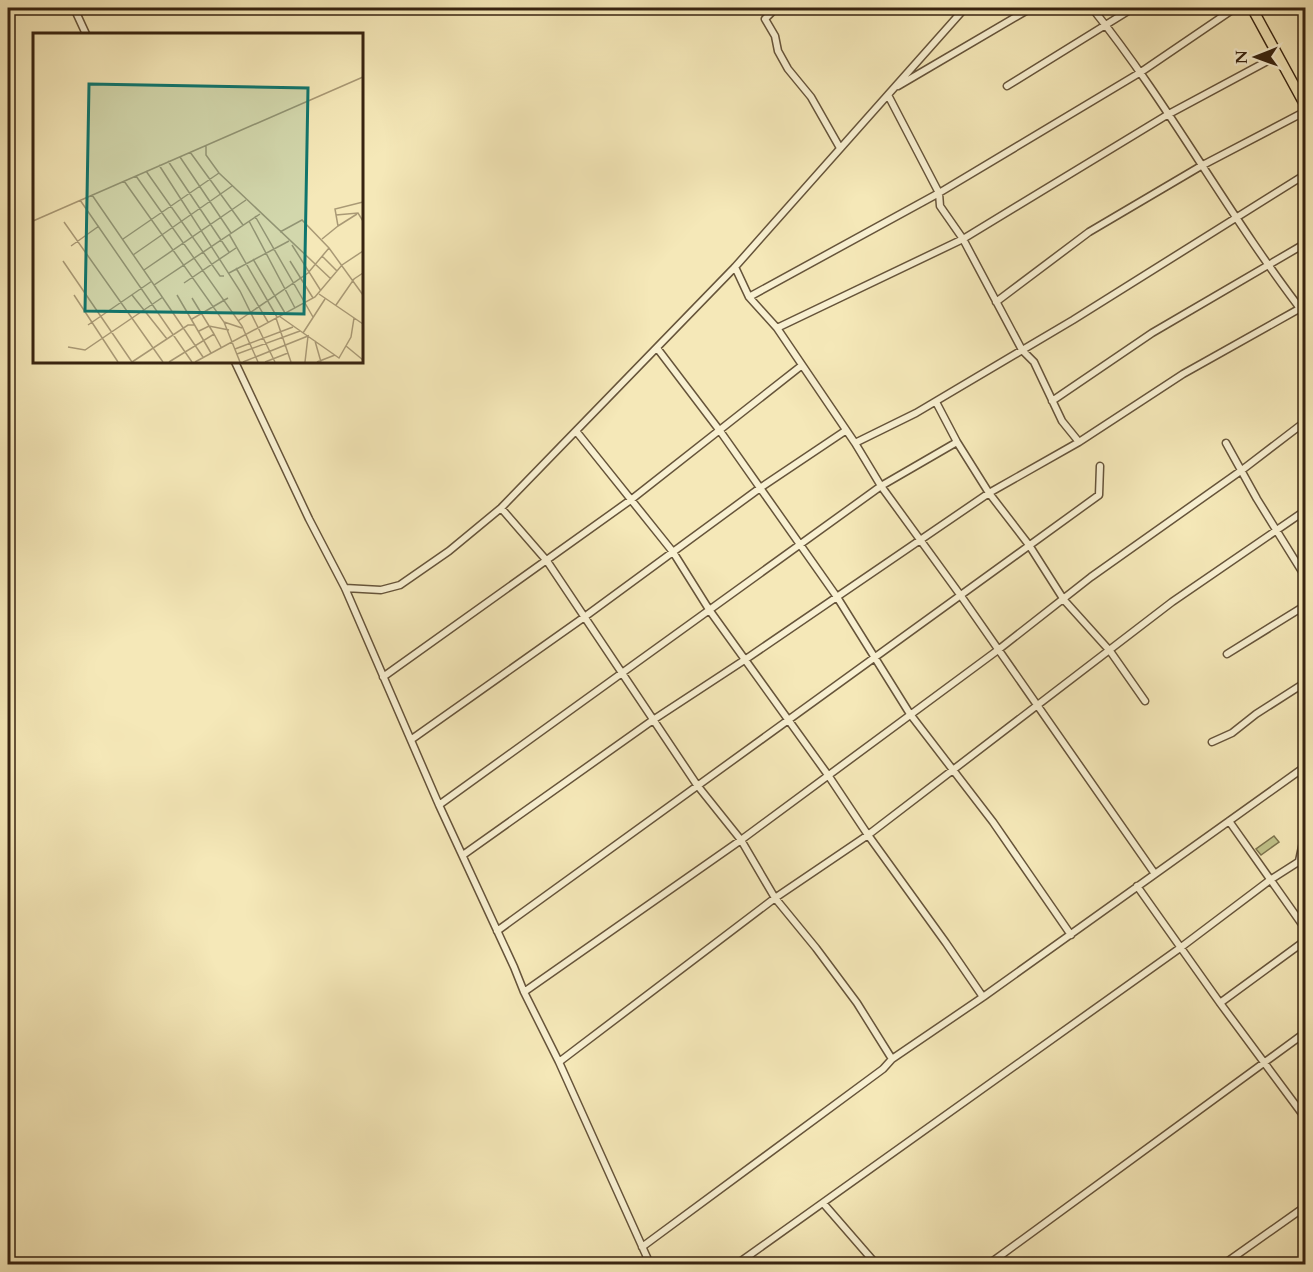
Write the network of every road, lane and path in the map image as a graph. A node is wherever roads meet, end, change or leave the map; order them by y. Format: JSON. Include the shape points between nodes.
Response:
{"nodes":[{"id":1,"x":74,"y":8,"type":"edge"},
{"id":2,"x":776,"y":8,"type":"edge"},
{"id":3,"x":965,"y":8,"type":"edge"},
{"id":4,"x":1031,"y":8,"type":"edge"},
{"id":5,"x":1092,"y":8,"type":"edge"},
{"id":6,"x":1133,"y":8,"type":"edge"},
{"id":7,"x":1235,"y":8,"type":"edge"},
{"id":8,"x":1252,"y":8,"type":"edge"},
{"id":9,"x":1106,"y":25,"type":"junction"},
{"id":10,"x":86,"y":33,"type":"edge"},
{"id":11,"x":1277,"y":56,"type":"junction"},
{"id":12,"x":1141,"y":72,"type":"junction"},
{"id":13,"x":1007,"y":86,"type":"dead end"},
{"id":14,"x":890,"y":92,"type":"junction"},
{"id":15,"x":1305,"y":109,"type":"edge"},
{"id":16,"x":1167,"y":115,"type":"junction"},
{"id":17,"x":840,"y":148,"type":"junction"},
{"id":18,"x":1201,"y":166,"type":"junction"},
{"id":19,"x":1305,"y":174,"type":"edge"},
{"id":20,"x":939,"y":193,"type":"junction"},
{"id":21,"x":1236,"y":218,"type":"junction"},
{"id":22,"x":963,"y":239,"type":"junction"},
{"id":23,"x":1305,"y":243,"type":"edge"},
{"id":24,"x":1267,"y":265,"type":"junction"},
{"id":25,"x":735,"y":267,"type":"junction"},
{"id":26,"x":749,"y":297,"type":"junction"},
{"id":27,"x":996,"y":302,"type":"junction"},
{"id":28,"x":1303,"y":307,"type":"edge"},
{"id":29,"x":1305,"y":316,"type":"edge"},
{"id":30,"x":777,"y":328,"type":"junction"},
{"id":31,"x":657,"y":348,"type":"junction"},
{"id":32,"x":1022,"y":350,"type":"junction"},
{"id":33,"x":235,"y":363,"type":"edge"},
{"id":34,"x":801,"y":366,"type":"junction"},
{"id":35,"x":1052,"y":401,"type":"junction"},
{"id":36,"x":936,"y":402,"type":"junction"},
{"id":37,"x":1305,"y":422,"type":"edge"},
{"id":38,"x":576,"y":431,"type":"junction"},
{"id":39,"x":720,"y":431,"type":"junction"},
{"id":40,"x":845,"y":431,"type":"junction"},
{"id":41,"x":855,"y":442,"type":"junction"},
{"id":42,"x":957,"y":442,"type":"junction"},
{"id":43,"x":1079,"y":442,"type":"junction"},
{"id":44,"x":1226,"y":443,"type":"dead end"},
{"id":45,"x":1100,"y":466,"type":"dead end"},
{"id":46,"x":1242,"y":470,"type":"junction"},
{"id":47,"x":880,"y":486,"type":"junction"},
{"id":48,"x":760,"y":488,"type":"junction"},
{"id":49,"x":989,"y":493,"type":"junction"},
{"id":50,"x":632,"y":499,"type":"junction"},
{"id":51,"x":501,"y":508,"type":"junction"},
{"id":52,"x":1305,"y":510,"type":"edge"},
{"id":53,"x":1277,"y":531,"type":"junction"},
{"id":54,"x":920,"y":539,"type":"junction"},
{"id":55,"x":800,"y":545,"type":"junction"},
{"id":56,"x":1029,"y":545,"type":"junction"},
{"id":57,"x":673,"y":552,"type":"junction"},
{"id":58,"x":547,"y":561,"type":"junction"},
{"id":59,"x":1305,"y":578,"type":"edge"},
{"id":60,"x":345,"y":588,"type":"junction"},
{"id":61,"x":961,"y":596,"type":"junction"},
{"id":62,"x":837,"y":597,"type":"junction"},
{"id":63,"x":1064,"y":600,"type":"junction"},
{"id":64,"x":1305,"y":605,"type":"edge"},
{"id":65,"x":710,"y":611,"type":"junction"},
{"id":66,"x":583,"y":618,"type":"junction"},
{"id":67,"x":998,"y":651,"type":"junction"},
{"id":68,"x":1110,"y":651,"type":"junction"},
{"id":69,"x":1227,"y":654,"type":"dead end"},
{"id":70,"x":874,"y":658,"type":"junction"},
{"id":71,"x":746,"y":659,"type":"junction"},
{"id":72,"x":622,"y":673,"type":"junction"},
{"id":73,"x":383,"y":677,"type":"junction"},
{"id":74,"x":1305,"y":682,"type":"edge"},
{"id":75,"x":1145,"y":701,"type":"dead end"},
{"id":76,"x":1037,"y":705,"type":"junction"},
{"id":77,"x":910,"y":714,"type":"junction"},
{"id":78,"x":653,"y":720,"type":"junction"},
{"id":79,"x":788,"y":720,"type":"junction"},
{"id":80,"x":412,"y":739,"type":"junction"},
{"id":81,"x":1212,"y":742,"type":"dead end"},
{"id":82,"x":1305,"y":766,"type":"edge"},
{"id":83,"x":954,"y":769,"type":"junction"},
{"id":84,"x":828,"y":775,"type":"junction"},
{"id":85,"x":697,"y":785,"type":"junction"},
{"id":86,"x":439,"y":804,"type":"junction"},
{"id":87,"x":1229,"y":821,"type":"junction"},
{"id":88,"x":1305,"y":828,"type":"edge"},
{"id":89,"x":868,"y":835,"type":"junction"},
{"id":90,"x":741,"y":840,"type":"junction"},
{"id":91,"x":463,"y":855,"type":"junction"},
{"id":92,"x":1305,"y":857,"type":"edge"},
{"id":93,"x":1299,"y":862,"type":"junction"},
{"id":94,"x":1155,"y":874,"type":"junction"},
{"id":95,"x":1270,"y":880,"type":"junction"},
{"id":96,"x":1137,"y":886,"type":"junction"},
{"id":97,"x":775,"y":898,"type":"junction"},
{"id":98,"x":1305,"y":930,"type":"edge"},
{"id":99,"x":497,"y":931,"type":"junction"},
{"id":100,"x":1071,"y":935,"type":"junction"},
{"id":101,"x":1305,"y":940,"type":"edge"},
{"id":102,"x":1180,"y":948,"type":"junction"},
{"id":103,"x":524,"y":992,"type":"junction"},
{"id":104,"x":983,"y":997,"type":"junction"},
{"id":105,"x":1220,"y":1003,"type":"junction"},
{"id":106,"x":1305,"y":1032,"type":"edge"},
{"id":107,"x":892,"y":1059,"type":"junction"},
{"id":108,"x":559,"y":1062,"type":"junction"},
{"id":109,"x":1265,"y":1063,"type":"junction"},
{"id":110,"x":1305,"y":1119,"type":"edge"},
{"id":111,"x":823,"y":1203,"type":"junction"},
{"id":112,"x":1305,"y":1206,"type":"edge"},
{"id":113,"x":642,"y":1247,"type":"junction"},
{"id":114,"x":650,"y":1264,"type":"edge"},
{"id":115,"x":737,"y":1264,"type":"edge"},
{"id":116,"x":876,"y":1264,"type":"edge"},
{"id":117,"x":989,"y":1264,"type":"edge"},
{"id":118,"x":1224,"y":1264,"type":"edge"}],
"edges":[{"from":1,"to":10,"type":"street"},
{"from":2,"to":17,"type":"street","via":[[765,19],[778,51],[811,97]]},
{"from":3,"to":14,"type":"street"},
{"from":4,"to":14,"type":"street"},
{"from":5,"to":9,"type":"street"},
{"from":6,"to":9,"type":"street"},
{"from":7,"to":12,"type":"street"},
{"from":8,"to":11,"type":"main road"},
{"from":9,"to":12,"type":"street"},
{"from":9,"to":13,"type":"street"},
{"from":11,"to":15,"type":"main road"},
{"from":11,"to":16,"type":"street"},
{"from":12,"to":16,"type":"street"},
{"from":12,"to":20,"type":"street"},
{"from":14,"to":17,"type":"street"},
{"from":14,"to":20,"type":"street"},
{"from":15,"to":18,"type":"street"},
{"from":16,"to":18,"type":"street"},
{"from":16,"to":22,"type":"street"},
{"from":17,"to":25,"type":"street"},
{"from":18,"to":21,"type":"street"},
{"from":18,"to":27,"type":"street","via":[[1089,232]]},
{"from":19,"to":21,"type":"street"},
{"from":20,"to":22,"type":"street","via":[[940,206]]},
{"from":20,"to":26,"type":"street"},
{"from":21,"to":24,"type":"street"},
{"from":21,"to":32,"type":"street"},
{"from":22,"to":27,"type":"street"},
{"from":22,"to":30,"type":"street"},
{"from":23,"to":24,"type":"street"},
{"from":24,"to":28,"type":"street"},
{"from":24,"to":35,"type":"street","via":[[1152,333]]},
{"from":25,"to":26,"type":"street"},
{"from":25,"to":31,"type":"street"},
{"from":26,"to":30,"type":"street"},
{"from":27,"to":32,"type":"street"},
{"from":28,"to":29,"type":"street"},
{"from":28,"to":43,"type":"street","via":[[1183,374]]},
{"from":30,"to":34,"type":"street"},
{"from":31,"to":38,"type":"street"},
{"from":31,"to":39,"type":"street"},
{"from":32,"to":35,"type":"street","via":[[1034,362]]},
{"from":32,"to":36,"type":"street"},
{"from":33,"to":60,"type":"street"},
{"from":34,"to":39,"type":"street"},
{"from":34,"to":40,"type":"street"},
{"from":35,"to":43,"type":"street"},
{"from":36,"to":41,"type":"street"},
{"from":36,"to":42,"type":"street"},
{"from":37,"to":46,"type":"street"},
{"from":38,"to":50,"type":"street"},
{"from":38,"to":51,"type":"street"},
{"from":39,"to":48,"type":"street"},
{"from":39,"to":50,"type":"street"},
{"from":40,"to":41,"type":"street"},
{"from":40,"to":48,"type":"street"},
{"from":41,"to":47,"type":"street"},
{"from":42,"to":47,"type":"street"},
{"from":42,"to":49,"type":"street"},
{"from":43,"to":49,"type":"street"},
{"from":44,"to":46,"type":"street"},
{"from":45,"to":56,"type":"street","via":[[1099,495]]},
{"from":46,"to":53,"type":"street"},
{"from":46,"to":63,"type":"street"},
{"from":47,"to":54,"type":"street"},
{"from":47,"to":55,"type":"street"},
{"from":48,"to":55,"type":"street"},
{"from":48,"to":57,"type":"street"},
{"from":49,"to":54,"type":"street"},
{"from":49,"to":56,"type":"street"},
{"from":50,"to":57,"type":"street"},
{"from":50,"to":58,"type":"street"},
{"from":51,"to":58,"type":"street"},
{"from":51,"to":60,"type":"street","via":[[400,585],[381,590]]},
{"from":52,"to":53,"type":"street"},
{"from":53,"to":59,"type":"street"},
{"from":53,"to":68,"type":"street","via":[[1172,602]]},
{"from":54,"to":61,"type":"street"},
{"from":54,"to":62,"type":"street"},
{"from":55,"to":62,"type":"street"},
{"from":55,"to":65,"type":"street"},
{"from":56,"to":61,"type":"street"},
{"from":56,"to":63,"type":"street"},
{"from":57,"to":65,"type":"street"},
{"from":57,"to":66,"type":"street"},
{"from":58,"to":66,"type":"street"},
{"from":58,"to":73,"type":"street"},
{"from":60,"to":73,"type":"street"},
{"from":61,"to":67,"type":"street"},
{"from":61,"to":70,"type":"street"},
{"from":62,"to":70,"type":"street"},
{"from":62,"to":71,"type":"street"},
{"from":63,"to":67,"type":"street"},
{"from":63,"to":68,"type":"street"},
{"from":64,"to":69,"type":"street"},
{"from":65,"to":71,"type":"street"},
{"from":65,"to":72,"type":"street"},
{"from":66,"to":72,"type":"street"},
{"from":66,"to":80,"type":"street"},
{"from":67,"to":76,"type":"street"},
{"from":67,"to":77,"type":"street"},
{"from":68,"to":75,"type":"street"},
{"from":68,"to":76,"type":"street"},
{"from":70,"to":77,"type":"street"},
{"from":70,"to":79,"type":"street"},
{"from":71,"to":78,"type":"street"},
{"from":71,"to":79,"type":"street"},
{"from":72,"to":78,"type":"street"},
{"from":72,"to":86,"type":"street"},
{"from":73,"to":80,"type":"street"},
{"from":74,"to":81,"type":"street","via":[[1232,733]]},
{"from":76,"to":83,"type":"street"},
{"from":76,"to":94,"type":"street"},
{"from":77,"to":83,"type":"street"},
{"from":77,"to":84,"type":"street"},
{"from":78,"to":85,"type":"street"},
{"from":78,"to":91,"type":"street"},
{"from":79,"to":84,"type":"street"},
{"from":79,"to":85,"type":"street"},
{"from":80,"to":86,"type":"street"},
{"from":82,"to":87,"type":"street"},
{"from":83,"to":89,"type":"street"},
{"from":83,"to":100,"type":"street"},
{"from":84,"to":89,"type":"street"},
{"from":84,"to":90,"type":"street"},
{"from":85,"to":90,"type":"street"},
{"from":85,"to":99,"type":"street"},
{"from":86,"to":91,"type":"street"},
{"from":87,"to":94,"type":"street"},
{"from":87,"to":95,"type":"street"},
{"from":88,"to":93,"type":"street"},
{"from":89,"to":97,"type":"street"},
{"from":89,"to":104,"type":"street"},
{"from":90,"to":97,"type":"street"},
{"from":90,"to":103,"type":"street"},
{"from":91,"to":99,"type":"street"},
{"from":92,"to":93,"type":"street"},
{"from":93,"to":95,"type":"street"},
{"from":94,"to":96,"type":"street"},
{"from":95,"to":98,"type":"street"},
{"from":95,"to":102,"type":"street"},
{"from":96,"to":100,"type":"street"},
{"from":96,"to":102,"type":"street"},
{"from":97,"to":107,"type":"street","via":[[857,1003]]},
{"from":97,"to":108,"type":"street"},
{"from":99,"to":103,"type":"street"},
{"from":100,"to":104,"type":"street"},
{"from":101,"to":105,"type":"street"},
{"from":102,"to":105,"type":"street"},
{"from":102,"to":111,"type":"street"},
{"from":103,"to":108,"type":"street"},
{"from":104,"to":107,"type":"street"},
{"from":105,"to":109,"type":"street"},
{"from":106,"to":109,"type":"street"},
{"from":107,"to":113,"type":"street"},
{"from":108,"to":113,"type":"street"},
{"from":109,"to":110,"type":"street"},
{"from":109,"to":117,"type":"street"},
{"from":111,"to":115,"type":"street"},
{"from":111,"to":116,"type":"street"},
{"from":112,"to":118,"type":"street"},
{"from":113,"to":114,"type":"street"}]}
